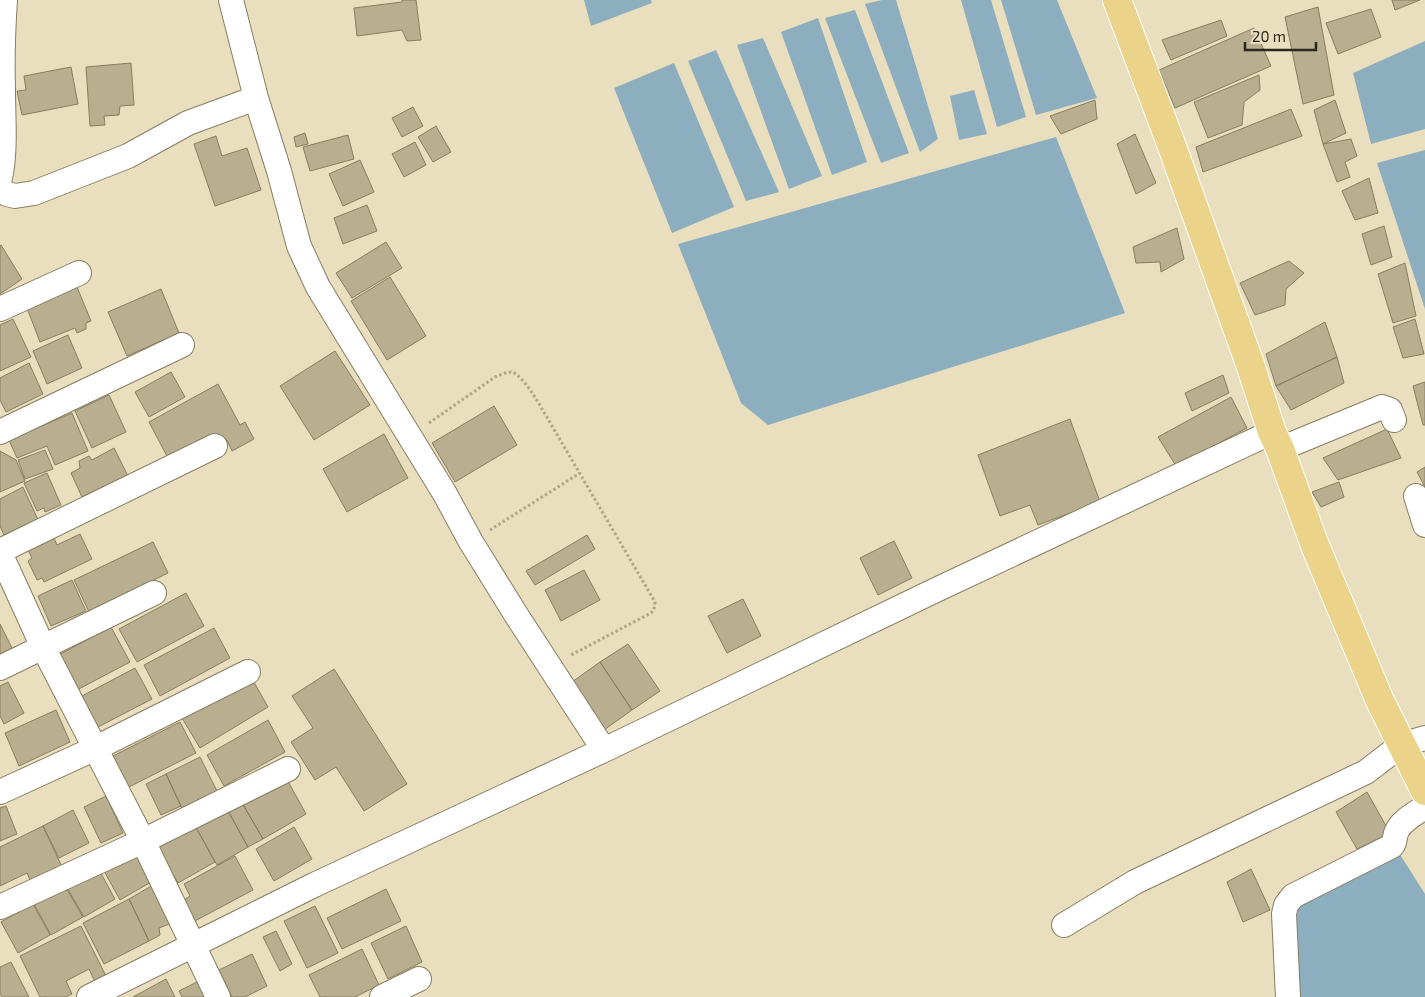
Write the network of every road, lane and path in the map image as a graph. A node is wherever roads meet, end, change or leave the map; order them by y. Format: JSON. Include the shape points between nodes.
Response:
{"nodes":[{"id":1,"x":5,"y":0,"type":"edge"},
{"id":2,"x":231,"y":0,"type":"edge"},
{"id":3,"x":1117,"y":0,"type":"edge"},
{"id":4,"x":1,"y":59,"type":"edge"},
{"id":5,"x":256,"y":98,"type":"junction"},
{"id":6,"x":0,"y":178,"type":"edge"},
{"id":7,"x":0,"y":189,"type":"edge"},
{"id":8,"x":79,"y":274,"type":"dead end"},
{"id":9,"x":0,"y":309,"type":"edge"},
{"id":10,"x":182,"y":345,"type":"dead end"},
{"id":11,"x":1394,"y":420,"type":"dead end"},
{"id":12,"x":0,"y":432,"type":"edge"},
{"id":13,"x":410,"y":437,"type":"junction"},
{"id":14,"x":1276,"y":440,"type":"junction"},
{"id":15,"x":215,"y":446,"type":"dead end"},
{"id":16,"x":580,"y":473,"type":"junction"},
{"id":17,"x":1416,"y":496,"type":"dead end"},
{"id":18,"x":1425,"y":525,"type":"edge"},
{"id":19,"x":471,"y":542,"type":"junction"},
{"id":20,"x":0,"y":552,"type":"edge"},
{"id":21,"x":154,"y":593,"type":"dead end"},
{"id":22,"x":43,"y":647,"type":"junction"},
{"id":23,"x":550,"y":666,"type":"junction"},
{"id":24,"x":0,"y":668,"type":"edge"},
{"id":25,"x":248,"y":672,"type":"dead end"},
{"id":26,"x":1413,"y":741,"type":"edge"},
{"id":27,"x":96,"y":748,"type":"junction"},
{"id":28,"x":604,"y":750,"type":"junction"},
{"id":29,"x":288,"y":768,"type":"dead end"},
{"id":30,"x":1425,"y":791,"type":"edge"},
{"id":31,"x":0,"y":792,"type":"edge"},
{"id":32,"x":1425,"y":807,"type":"edge"},
{"id":33,"x":143,"y":841,"type":"junction"},
{"id":34,"x":0,"y":907,"type":"edge"},
{"id":35,"x":1064,"y":925,"type":"dead end"},
{"id":36,"x":193,"y":945,"type":"junction"},
{"id":37,"x":419,"y":979,"type":"dead end"},
{"id":38,"x":89,"y":997,"type":"edge"},
{"id":39,"x":218,"y":997,"type":"edge"},
{"id":40,"x":382,"y":997,"type":"edge"},
{"id":41,"x":1288,"y":997,"type":"edge"}],
"edges":[{"from":1,"to":4,"type":"street"},
{"from":2,"to":5,"type":"street"},
{"from":3,"to":14,"type":"highway"},
{"from":4,"to":6,"type":"street","via":[[3,125]]},
{"from":5,"to":7,"type":"street","via":[[188,123],[128,156],[34,193],[12,196]]},
{"from":5,"to":13,"type":"street","via":[[299,246],[318,287]]},
{"from":8,"to":9,"type":"street"},
{"from":10,"to":12,"type":"street"},
{"from":11,"to":14,"type":"street","via":[[1390,410],[1382,407]]},
{"from":13,"to":16,"type":"path","via":[[495,377],[512,372],[538,402]]},
{"from":13,"to":19,"type":"street"},
{"from":14,"to":26,"type":"highway","via":[[1314,543],[1380,701]]},
{"from":14,"to":28,"type":"street","via":[[938,589]]},
{"from":15,"to":20,"type":"street"},
{"from":16,"to":19,"type":"path"},
{"from":16,"to":23,"type":"path","via":[[655,605],[651,613]]},
{"from":17,"to":18,"type":"street"},
{"from":19,"to":23,"type":"street"},
{"from":20,"to":22,"type":"street"},
{"from":21,"to":22,"type":"street"},
{"from":22,"to":24,"type":"street"},
{"from":22,"to":27,"type":"street"},
{"from":23,"to":28,"type":"street"},
{"from":25,"to":27,"type":"street"},
{"from":26,"to":30,"type":"highway"},
{"from":26,"to":35,"type":"street","via":[[1366,772],[1135,882]]},
{"from":27,"to":31,"type":"street"},
{"from":27,"to":33,"type":"street"},
{"from":28,"to":36,"type":"street","via":[[323,880]]},
{"from":29,"to":33,"type":"street"},
{"from":32,"to":41,"type":"street","via":[[1400,826],[1392,846],[1302,890],[1287,902],[1284,914]]},
{"from":33,"to":34,"type":"street"},
{"from":33,"to":36,"type":"street"},
{"from":36,"to":38,"type":"street"},
{"from":36,"to":39,"type":"street"},
{"from":37,"to":40,"type":"street"}]}
